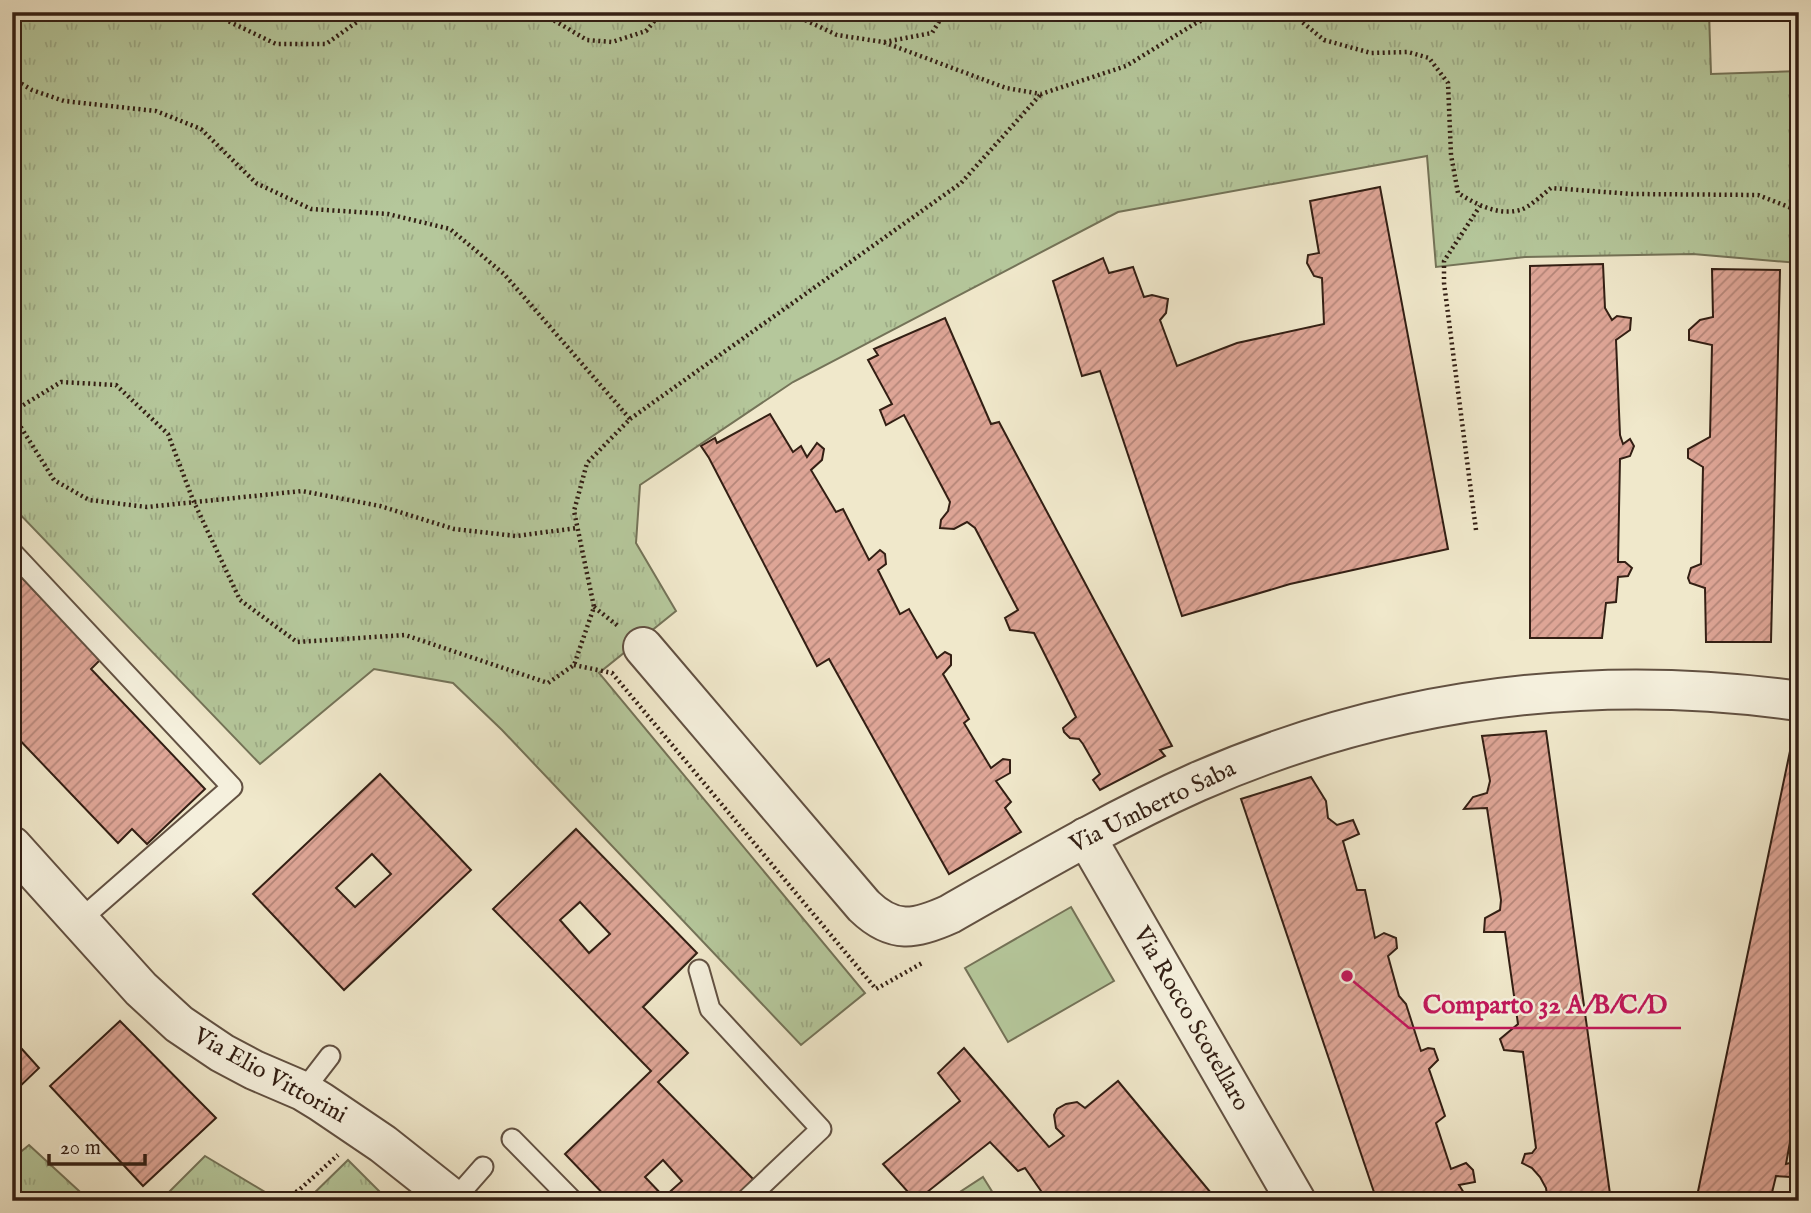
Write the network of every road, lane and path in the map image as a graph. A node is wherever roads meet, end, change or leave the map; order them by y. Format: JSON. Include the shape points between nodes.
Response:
{"nodes":[{"id":1,"x":209,"y":12,"type":"edge"},
{"id":2,"x":371,"y":12,"type":"edge"},
{"id":3,"x":540,"y":12,"type":"edge"},
{"id":4,"x":662,"y":12,"type":"edge"},
{"id":5,"x":798,"y":12,"type":"edge"},
{"id":6,"x":945,"y":12,"type":"edge"},
{"id":7,"x":1222,"y":12,"type":"edge"},
{"id":8,"x":1290,"y":12,"type":"edge"},
{"id":9,"x":883,"y":43,"type":"junction"},
{"id":10,"x":12,"y":78,"type":"edge"},
{"id":11,"x":1041,"y":94,"type":"junction"},
{"id":12,"x":1480,"y":206,"type":"junction"},
{"id":13,"x":1799,"y":211,"type":"edge"},
{"id":14,"x":12,"y":412,"type":"edge"},
{"id":15,"x":630,"y":419,"type":"junction"},
{"id":16,"x":193,"y":500,"type":"junction"},
{"id":17,"x":577,"y":528,"type":"junction"},
{"id":18,"x":1476,"y":530,"type":"dead end"},
{"id":19,"x":12,"y":552,"type":"edge"},
{"id":20,"x":643,"y":647,"type":"dead end"},
{"id":21,"x":1799,"y":701,"type":"edge"},
{"id":22,"x":1086,"y":837,"type":"junction"},
{"id":23,"x":12,"y":846,"type":"edge"},
{"id":24,"x":80,"y":920,"type":"junction"},
{"id":25,"x":699,"y":971,"type":"dead end"},
{"id":26,"x":330,"y":1056,"type":"dead end"},
{"id":27,"x":303,"y":1091,"type":"junction"},
{"id":28,"x":360,"y":1127,"type":"junction"},
{"id":29,"x":512,"y":1139,"type":"dead end"},
{"id":30,"x":484,"y":1167,"type":"dead end"},
{"id":31,"x":455,"y":1200,"type":"edge"},
{"id":32,"x":282,"y":1201,"type":"edge"},
{"id":33,"x":573,"y":1201,"type":"edge"},
{"id":34,"x":745,"y":1201,"type":"edge"},
{"id":35,"x":1296,"y":1201,"type":"edge"}],
"edges":[{"from":1,"to":2,"type":"path","via":[[276,44],[326,44]]},
{"from":3,"to":4,"type":"path","via":[[587,40],[612,43],[646,31]]},
{"from":5,"to":9,"type":"path","via":[[837,36]]},
{"from":6,"to":9,"type":"path","via":[[932,33]]},
{"from":7,"to":11,"type":"path","via":[[1126,66]]},
{"from":8,"to":12,"type":"path","via":[[1324,40],[1371,53],[1408,52],[1429,58],[1448,83],[1451,155],[1458,193]]},
{"from":9,"to":11,"type":"path","via":[[1006,88]]},
{"from":10,"to":15,"type":"path","via":[[64,101],[156,111],[201,129],[256,183],[311,209],[388,214],[450,229],[504,274]]},
{"from":11,"to":15,"type":"path","via":[[961,183]]},
{"from":12,"to":13,"type":"path","via":[[1500,212],[1521,210],[1551,188],[1758,195]]},
{"from":12,"to":18,"type":"path","via":[[1444,261]]},
{"from":14,"to":16,"type":"path","via":[[54,480],[89,500],[147,507]]},
{"from":14,"to":16,"type":"path","via":[[61,382],[116,385],[168,434]]},
{"from":15,"to":17,"type":"path","via":[[587,463],[574,510]]},
{"from":16,"to":17,"type":"path","via":[[302,491],[380,506],[454,529],[516,536]]},
{"from":16,"to":17,"type":"path","via":[[240,600],[297,642],[405,635],[548,683],[574,665],[594,607]]},
{"from":19,"to":24,"type":"lane","via":[[232,787]]},
{"from":20,"to":22,"type":"street","name":"Via Umberto Saba","via":[[881,921],[913,927],[939,919]]},
{"from":21,"to":22,"type":"street","name":"Via Umberto Saba","via":[[1668,689],[1593,689],[1418,711],[1331,732],[1230,769]]},
{"from":22,"to":35,"type":"street","name":"Via Rocco Scotellaro"},
{"from":23,"to":24,"type":"street","name":"Via Elio Vittorini"},
{"from":24,"to":27,"type":"street","name":"Via Elio Vittorini","via":[[141,989],[191,1033],[254,1070]]},
{"from":25,"to":34,"type":"lane","via":[[709,1009],[821,1129]]},
{"from":26,"to":27,"type":"lane"},
{"from":27,"to":28,"type":"street","name":"Via Elio Vittorini"},
{"from":28,"to":31,"type":"street","name":"Via Elio Vittorini"},
{"from":28,"to":32,"type":"path","via":[[342,1152]]},
{"from":29,"to":33,"type":"lane"},
{"from":30,"to":31,"type":"lane"}]}
